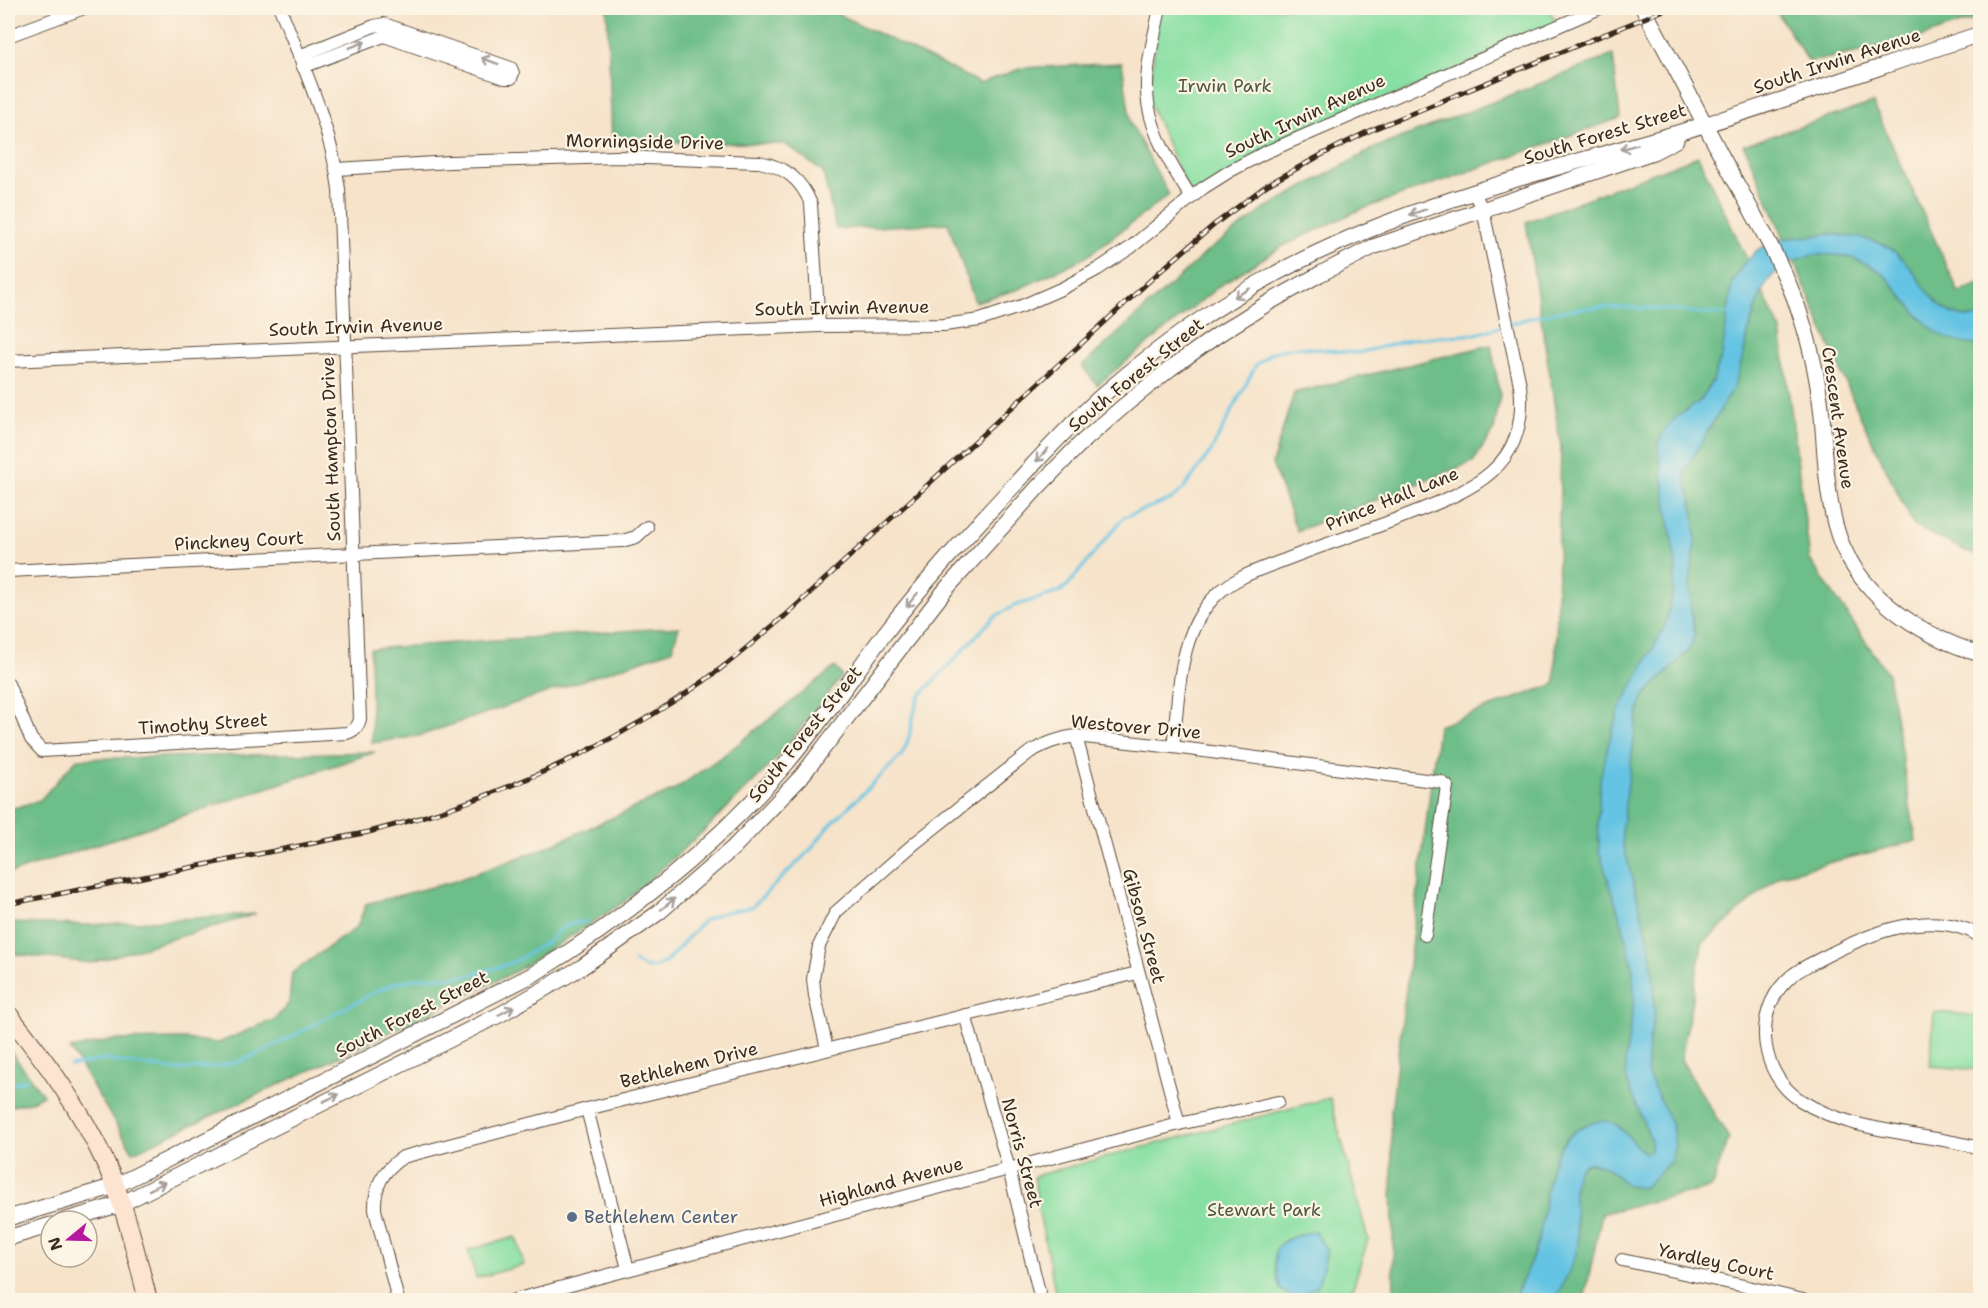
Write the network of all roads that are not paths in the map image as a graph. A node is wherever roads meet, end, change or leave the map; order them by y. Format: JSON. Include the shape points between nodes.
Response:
{"nodes":[{"id":1,"x":84,"y":8,"type":"edge"},
{"id":2,"x":280,"y":8,"type":"edge"},
{"id":3,"x":1160,"y":8,"type":"edge"},
{"id":4,"x":1600,"y":8,"type":"edge"},
{"id":5,"x":1643,"y":8,"type":"edge"},
{"id":6,"x":384,"y":30,"type":"junction"},
{"id":7,"x":1980,"y":34,"type":"edge"},
{"id":8,"x":8,"y":36,"type":"edge"},
{"id":9,"x":301,"y":61,"type":"junction"},
{"id":10,"x":1705,"y":124,"type":"junction"},
{"id":11,"x":337,"y":169,"type":"junction"},
{"id":12,"x":1474,"y":193,"type":"junction"},
{"id":13,"x":1191,"y":197,"type":"junction"},
{"id":14,"x":1483,"y":210,"type":"junction"},
{"id":15,"x":819,"y":326,"type":"junction"},
{"id":16,"x":345,"y":347,"type":"junction"},
{"id":17,"x":8,"y":361,"type":"edge"},
{"id":18,"x":647,"y":527,"type":"dead end"},
{"id":19,"x":352,"y":554,"type":"junction"},
{"id":20,"x":8,"y":571,"type":"edge"},
{"id":21,"x":1980,"y":654,"type":"edge"},
{"id":22,"x":8,"y":684,"type":"edge"},
{"id":23,"x":360,"y":719,"type":"joint"},
{"id":24,"x":1076,"y":736,"type":"junction"},
{"id":25,"x":1173,"y":747,"type":"junction"},
{"id":26,"x":1425,"y":935,"type":"dead end"},
{"id":27,"x":1980,"y":936,"type":"edge"},
{"id":28,"x":1137,"y":973,"type":"junction"},
{"id":29,"x":8,"y":1014,"type":"edge"},
{"id":30,"x":965,"y":1015,"type":"junction"},
{"id":31,"x":827,"y":1049,"type":"junction"},
{"id":32,"x":1278,"y":1102,"type":"dead end"},
{"id":33,"x":588,"y":1109,"type":"junction"},
{"id":34,"x":1179,"y":1124,"type":"junction"},
{"id":35,"x":1980,"y":1148,"type":"edge"},
{"id":36,"x":1009,"y":1169,"type":"junction"},
{"id":37,"x":114,"y":1186,"type":"junction"},
{"id":38,"x":121,"y":1204,"type":"junction"},
{"id":39,"x":99,"y":1210,"type":"edge"},
{"id":40,"x":8,"y":1218,"type":"edge"},
{"id":41,"x":39,"y":1229,"type":"edge"},
{"id":42,"x":8,"y":1238,"type":"edge"},
{"id":43,"x":1622,"y":1260,"type":"dead end"},
{"id":44,"x":628,"y":1269,"type":"junction"},
{"id":45,"x":148,"y":1300,"type":"edge"},
{"id":46,"x":398,"y":1300,"type":"edge"},
{"id":47,"x":514,"y":1300,"type":"edge"},
{"id":48,"x":1041,"y":1300,"type":"edge"},
{"id":49,"x":1803,"y":1300,"type":"edge"}],
"edges":[{"from":1,"to":8,"type":"street"},
{"from":2,"to":9,"type":"street","name":"South Hampton Drive"},
{"from":3,"to":13,"type":"street","via":[[1147,80],[1148,101],[1167,156]]},
{"from":4,"to":13,"type":"street","name":"South Irwin Avenue","via":[[1306,134],[1230,171]]},
{"from":5,"to":10,"type":"street","name":"Crescent Avenue"},
{"from":6,"to":6,"type":"street","one_way":true,"via":[[506,78],[513,73],[511,68]]},
{"from":6,"to":9,"type":"street"},
{"from":7,"to":10,"type":"street","name":"South Irwin Avenue"},
{"from":9,"to":11,"type":"street","name":"South Hampton Drive"},
{"from":10,"to":12,"type":"street","name":"South Forest Street","one_way":true},
{"from":10,"to":14,"type":"street","name":"South Forest Street","via":[[1653,152]]},
{"from":10,"to":21,"type":"street","name":"Crescent Avenue","via":[[1794,298],[1816,380],[1830,501],[1843,548],[1863,579],[1897,614],[1938,639]]},
{"from":11,"to":15,"type":"street","name":"Morningside Drive","via":[[617,157],[776,165],[798,180],[811,204]]},
{"from":11,"to":16,"type":"street","name":"South Hampton Drive"},
{"from":12,"to":14,"type":"street","name":"Prince Hall Lane"},
{"from":12,"to":37,"type":"street","name":"South Forest Street","one_way":true,"via":[[1387,222],[1286,268],[1191,326],[1103,395],[943,562],[820,722],[753,800],[683,867],[609,925],[492,996]]},
{"from":13,"to":15,"type":"street","name":"South Irwin Avenue","via":[[1098,269],[1022,306],[980,320],[944,326]]},
{"from":14,"to":25,"type":"street","name":"Prince Hall Lane","via":[[1520,385],[1521,414],[1514,442],[1498,466],[1463,492],[1245,575],[1220,592],[1201,616],[1188,644]]},
{"from":38,"to":14,"type":"street","name":"South Forest Street","one_way":true,"via":[[501,1014],[620,941],[696,882],[768,813],[961,571],[1080,444],[1125,405],[1219,334],[1320,273],[1373,248]]},
{"from":15,"to":16,"type":"street","name":"South Irwin Avenue"},
{"from":16,"to":17,"type":"street","name":"South Irwin Avenue"},
{"from":16,"to":19,"type":"street","name":"South Hampton Drive"},
{"from":18,"to":19,"type":"street","name":"Pinckney Court","via":[[636,537],[622,541]]},
{"from":19,"to":20,"type":"street","name":"Pinckney Court"},
{"from":19,"to":23,"type":"street","name":"South Hampton Drive"},
{"from":22,"to":23,"type":"street","name":"Timothy Street","via":[[31,739],[42,752],[347,733],[358,726]]},
{"from":24,"to":25,"type":"street","name":"Westover Drive"},
{"from":24,"to":28,"type":"street","name":"Gibson Street"},
{"from":24,"to":31,"type":"street","name":"Westover Drive","via":[[1057,739],[1030,752],[836,912],[819,946],[813,980]]},
{"from":25,"to":26,"type":"street","name":"Westover Drive","via":[[1441,782],[1447,786]]},
{"from":27,"to":35,"type":"street","via":[[1949,925],[1917,924],[1871,935],[1833,952],[1797,972],[1779,989],[1767,1018],[1765,1041],[1778,1079],[1809,1105],[1855,1123]]},
{"from":28,"to":30,"type":"street","name":"Bethlehem Drive"},
{"from":28,"to":34,"type":"street","name":"Gibson Street"},
{"from":29,"to":37,"type":"main road","via":[[64,1087]]},
{"from":30,"to":31,"type":"street","name":"Bethlehem Drive"},
{"from":30,"to":36,"type":"street","name":"Norris Street"},
{"from":31,"to":33,"type":"street","name":"Bethlehem Drive"},
{"from":32,"to":34,"type":"street","name":"Highland Avenue"},
{"from":33,"to":44,"type":"street"},
{"from":33,"to":46,"type":"street","name":"Bethlehem Drive","via":[[416,1153],[392,1164],[378,1185],[375,1204]]},
{"from":34,"to":36,"type":"street","name":"Highland Avenue"},
{"from":36,"to":44,"type":"street","name":"Highland Avenue"},
{"from":36,"to":48,"type":"street","name":"Norris Street"},
{"from":37,"to":38,"type":"main road"},
{"from":37,"to":40,"type":"street","name":"South Forest Street"},
{"from":38,"to":39,"type":"street","name":"South Forest Street"},
{"from":38,"to":45,"type":"main road"},
{"from":41,"to":42,"type":"street"},
{"from":43,"to":49,"type":"street","name":"Yardley Court"},
{"from":44,"to":47,"type":"street","name":"Highland Avenue"}]}
